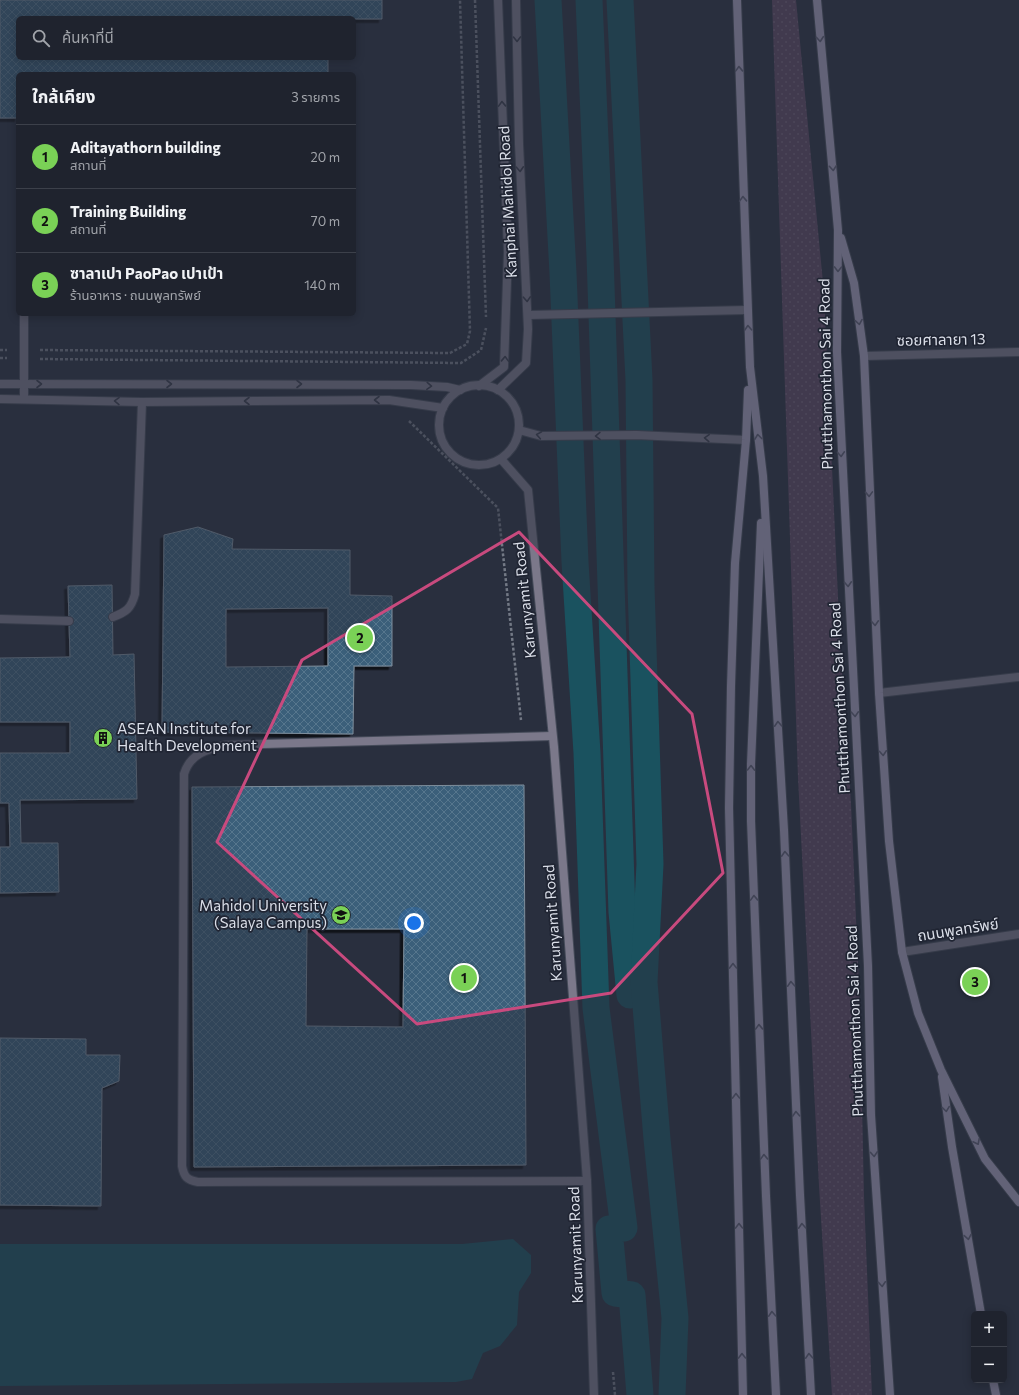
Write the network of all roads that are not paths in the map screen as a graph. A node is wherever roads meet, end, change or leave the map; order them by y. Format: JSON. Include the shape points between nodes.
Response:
{"nodes":[{"id":1,"x":498,"y":0,"type":"edge"},
{"id":2,"x":516,"y":0,"type":"edge"},
{"id":3,"x":737,"y":0,"type":"edge"},
{"id":4,"x":817,"y":0,"type":"edge"},
{"id":5,"x":838,"y":230,"type":"junction"},
{"id":6,"x":747,"y":310,"type":"junction"},
{"id":7,"x":528,"y":315,"type":"junction"},
{"id":8,"x":24,"y":316,"type":"edge"},
{"id":9,"x":1019,"y":352,"type":"edge"},
{"id":10,"x":864,"y":356,"type":"junction"},
{"id":11,"x":750,"y":367,"type":"junction"},
{"id":12,"x":0,"y":384,"type":"edge"},
{"id":13,"x":24,"y":384,"type":"junction"},
{"id":14,"x":479,"y":386,"type":"junction"},
{"id":15,"x":460,"y":390,"type":"junction"},
{"id":16,"x":498,"y":390,"type":"junction"},
{"id":17,"x":0,"y":399,"type":"edge"},
{"id":18,"x":24,"y":399,"type":"junction"},
{"id":19,"x":142,"y":402,"type":"junction"},
{"id":20,"x":443,"y":408,"type":"junction"},
{"id":21,"x":519,"y":430,"type":"junction"},
{"id":22,"x":746,"y":440,"type":"junction"},
{"id":23,"x":501,"y":459,"type":"junction"},
{"id":24,"x":763,"y":476,"type":"junction"},
{"id":25,"x":113,"y":617,"type":"dead end"},
{"id":26,"x":0,"y":619,"type":"edge"},
{"id":27,"x":69,"y":621,"type":"dead end"},
{"id":28,"x":1018,"y":677,"type":"edge"},
{"id":29,"x":879,"y":693,"type":"junction"},
{"id":30,"x":552,"y":736,"type":"junction"},
{"id":31,"x":1019,"y":934,"type":"edge"},
{"id":32,"x":902,"y":952,"type":"junction"},
{"id":33,"x":941,"y":1070,"type":"junction"},
{"id":34,"x":587,"y":1181,"type":"junction"},
{"id":35,"x":1019,"y":1202,"type":"edge"},
{"id":36,"x":980,"y":1311,"type":"edge"},
{"id":37,"x":994,"y":1383,"type":"edge"},
{"id":38,"x":594,"y":1395,"type":"edge"},
{"id":39,"x":743,"y":1395,"type":"edge"},
{"id":40,"x":776,"y":1395,"type":"edge"},
{"id":41,"x":811,"y":1395,"type":"edge"},
{"id":42,"x":890,"y":1395,"type":"edge"},
{"id":43,"x":996,"y":1395,"type":"edge"}],
"edges":[{"from":14,"to":1,"type":"street","name":"Kanphai Mahidol Road","one_way":true,"via":[[504,366],[508,252]]},
{"from":2,"to":7,"type":"street","name":"Kanphai Mahidol Road","one_way":true,"via":[[519,144]]},
{"from":6,"to":3,"type":"main road","one_way":true},
{"from":4,"to":5,"type":"main road","name":"Phutthamonthon Sai 4 Road","one_way":true},
{"from":5,"to":10,"type":"main road","one_way":true,"via":[[854,283]]},
{"from":5,"to":42,"type":"main road","name":"Phutthamonthon Sai 4 Road","one_way":true,"via":[[837,352],[868,966],[871,1115]]},
{"from":6,"to":7,"type":"street"},
{"from":11,"to":6,"type":"main road","one_way":true},
{"from":7,"to":16,"type":"street","name":"Kanphai Mahidol Road","via":[[526,363]]},
{"from":8,"to":13,"type":"street"},
{"from":9,"to":10,"type":"street","name":"ซอยศาลายา 13"},
{"from":10,"to":29,"type":"main road","one_way":true},
{"from":11,"to":22,"type":"main road"},
{"from":24,"to":11,"type":"main road","one_way":true},
{"from":12,"to":13,"type":"street"},
{"from":13,"to":15,"type":"street","one_way":true,"via":[[411,385]]},
{"from":13,"to":18,"type":"street"},
{"from":14,"to":15,"type":"street"},
{"from":14,"to":16,"type":"street"},
{"from":15,"to":20,"type":"street"},
{"from":16,"to":21,"type":"street","via":[[517,410]]},
{"from":17,"to":18,"type":"street"},
{"from":19,"to":18,"type":"street","one_way":true},
{"from":20,"to":19,"type":"street","one_way":true,"via":[[389,400]]},
{"from":19,"to":25,"type":"street","via":[[135,594],[132,606]]},
{"from":20,"to":23,"type":"street","via":[[440,433],[444,445],[452,455],[463,462],[476,465],[489,464]]},
{"from":22,"to":21,"type":"street","one_way":true,"via":[[636,435],[559,437],[541,436]]},
{"from":21,"to":23,"type":"street","via":[[511,450]]},
{"from":39,"to":22,"type":"main road","one_way":true,"via":[[729,808],[735,563]]},
{"from":23,"to":30,"type":"street","name":"Karunyamit Road","via":[[528,490]]},
{"from":40,"to":24,"type":"main road","one_way":true,"via":[[751,821]]},
{"from":41,"to":24,"type":"main road","one_way":true},
{"from":26,"to":27,"type":"street"},
{"from":28,"to":29,"type":"street"},
{"from":29,"to":32,"type":"main road","one_way":true,"via":[[889,841]]},
{"from":30,"to":34,"type":"street","name":"Karunyamit Road"},
{"from":30,"to":34,"type":"street","via":[[226,745],[209,749],[195,756],[187,764],[184,774],[182,1166],[185,1177],[198,1182]]},
{"from":31,"to":32,"type":"street","name":"ถนนพูลทรัพย์"},
{"from":32,"to":33,"type":"main road","via":[[918,1013]]},
{"from":33,"to":35,"type":"main road","one_way":true,"via":[[985,1159]]},
{"from":33,"to":36,"type":"main road","one_way":true},
{"from":34,"to":38,"type":"street","name":"Karunyamit Road"},
{"from":37,"to":43,"type":"main road"}]}
